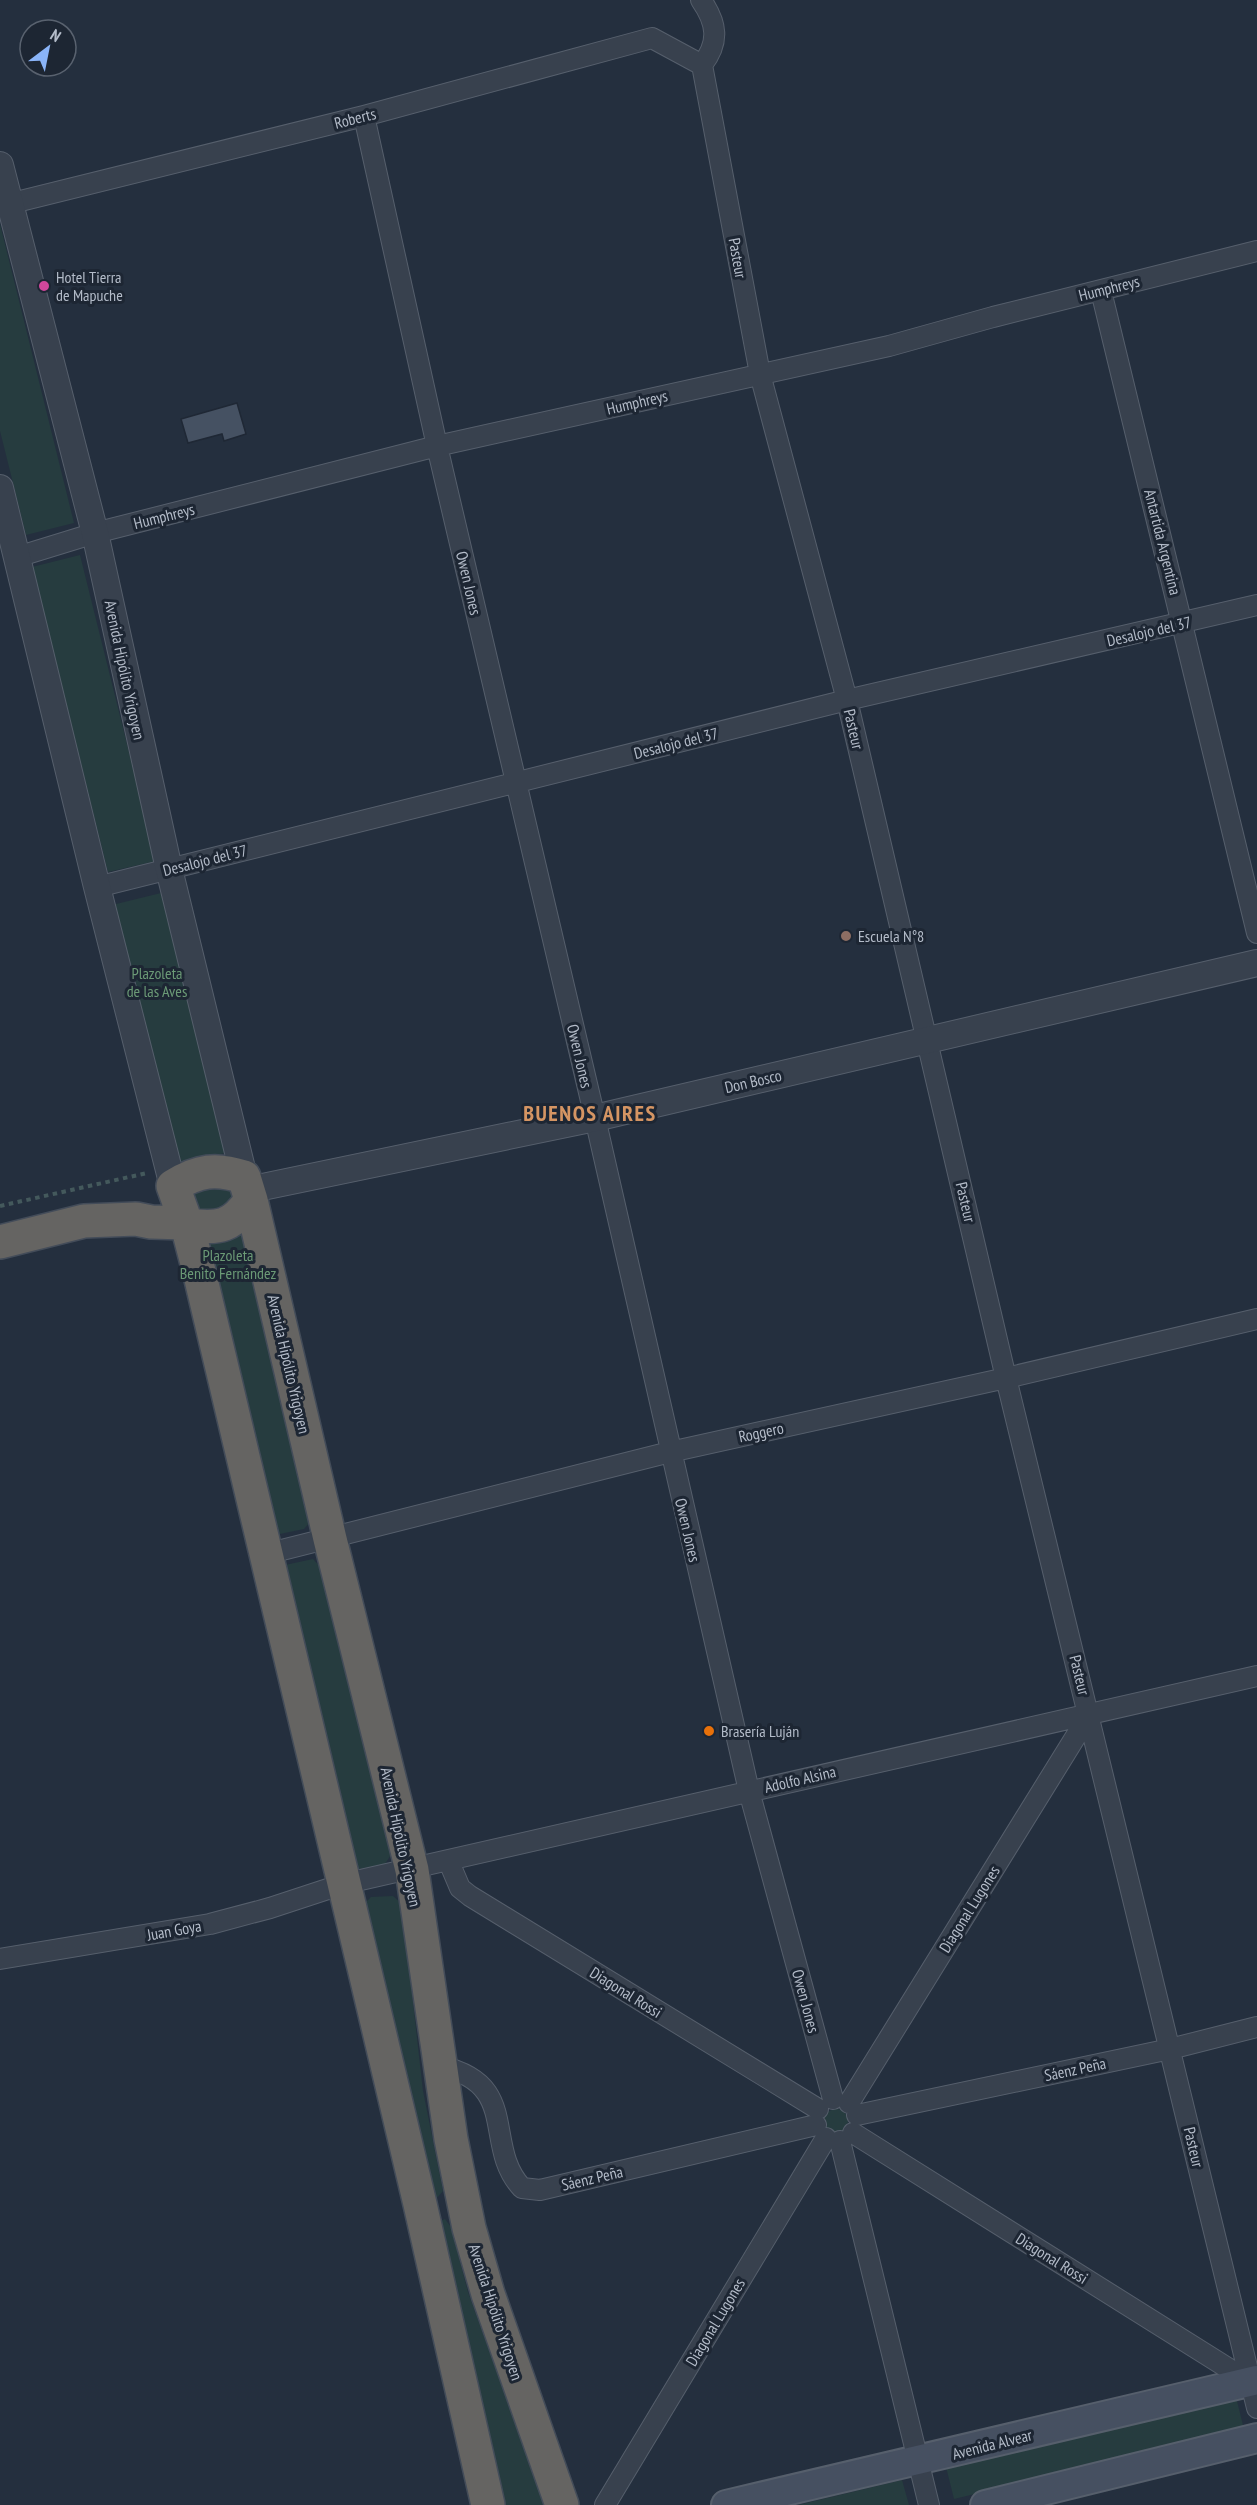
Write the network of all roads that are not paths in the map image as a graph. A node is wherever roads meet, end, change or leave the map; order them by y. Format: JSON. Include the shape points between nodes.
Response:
{"nodes":[{"id":1,"x":701,"y":0,"type":"edge"},
{"id":2,"x":702,"y":65,"type":"junction"},
{"id":3,"x":364,"y":116,"type":"junction"},
{"id":4,"x":0,"y":165,"type":"edge"},
{"id":5,"x":4,"y":204,"type":"edge"},
{"id":6,"x":1257,"y":251,"type":"edge"},
{"id":7,"x":1101,"y":291,"type":"junction"},
{"id":8,"x":760,"y":374,"type":"junction"},
{"id":9,"x":437,"y":446,"type":"junction"},
{"id":10,"x":0,"y":488,"type":"edge"},
{"id":11,"x":95,"y":533,"type":"junction"},
{"id":12,"x":17,"y":557,"type":"junction"},
{"id":13,"x":1257,"y":605,"type":"edge"},
{"id":14,"x":1183,"y":623,"type":"junction"},
{"id":15,"x":847,"y":700,"type":"junction"},
{"id":16,"x":516,"y":783,"type":"junction"},
{"id":17,"x":169,"y":869,"type":"junction"},
{"id":18,"x":97,"y":887,"type":"junction"},
{"id":19,"x":1257,"y":933,"type":"edge"},
{"id":20,"x":1257,"y":963,"type":"edge"},
{"id":21,"x":928,"y":1040,"type":"junction"},
{"id":22,"x":595,"y":1118,"type":"junction"},
{"id":23,"x":172,"y":1181,"type":"junction"},
{"id":24,"x":248,"y":1189,"type":"junction"},
{"id":25,"x":84,"y":1221,"type":"junction"},
{"id":26,"x":186,"y":1224,"type":"junction"},
{"id":27,"x":0,"y":1242,"type":"edge"},
{"id":28,"x":1257,"y":1319,"type":"edge"},
{"id":29,"x":1006,"y":1378,"type":"junction"},
{"id":30,"x":670,"y":1452,"type":"junction"},
{"id":31,"x":330,"y":1539,"type":"junction"},
{"id":32,"x":266,"y":1554,"type":"junction"},
{"id":33,"x":1257,"y":1676,"type":"edge"},
{"id":34,"x":1089,"y":1715,"type":"junction"},
{"id":35,"x":749,"y":1791,"type":"junction"},
{"id":36,"x":449,"y":1862,"type":"junction"},
{"id":37,"x":412,"y":1870,"type":"junction"},
{"id":38,"x":343,"y":1884,"type":"junction"},
{"id":39,"x":0,"y":1959,"type":"edge"},
{"id":40,"x":1257,"y":2026,"type":"edge"},
{"id":41,"x":1170,"y":2049,"type":"junction"},
{"id":42,"x":440,"y":2066,"type":"junction"},
{"id":43,"x":837,"y":2120,"type":"junction"},
{"id":44,"x":463,"y":2199,"type":"junction"},
{"id":45,"x":420,"y":2204,"type":"junction"},
{"id":46,"x":1255,"y":2390,"type":"edge"},
{"id":47,"x":1257,"y":2438,"type":"edge"},
{"id":48,"x":920,"y":2461,"type":"junction"},
{"id":49,"x":488,"y":2505,"type":"edge"},
{"id":50,"x":562,"y":2505,"type":"edge"},
{"id":51,"x":605,"y":2505,"type":"edge"},
{"id":52,"x":726,"y":2505,"type":"edge"},
{"id":53,"x":929,"y":2505,"type":"edge"},
{"id":54,"x":985,"y":2505,"type":"edge"}],
"edges":[{"from":1,"to":2,"type":"street","via":[[711,14],[716,41]]},
{"from":2,"to":3,"type":"street","name":"Roberts","via":[[652,38]]},
{"from":2,"to":8,"type":"street","name":"Pasteur"},
{"from":3,"to":5,"type":"street","name":"Roberts"},
{"from":3,"to":9,"type":"street","name":"Owen Jones"},
{"from":4,"to":5,"type":"street","name":"Avenida Hipólito Yrigoyen"},
{"from":5,"to":11,"type":"street","name":"Avenida Hipólito Yrigoyen"},
{"from":6,"to":7,"type":"street","name":"Humphreys"},
{"from":7,"to":8,"type":"street","name":"Humphreys","via":[[993,316],[890,346]]},
{"from":7,"to":14,"type":"street","name":"Antartida Argentina"},
{"from":8,"to":9,"type":"street","name":"Humphreys"},
{"from":8,"to":15,"type":"street","name":"Pasteur"},
{"from":9,"to":11,"type":"street","name":"Humphreys"},
{"from":9,"to":16,"type":"street","name":"Owen Jones"},
{"from":10,"to":12,"type":"street"},
{"from":11,"to":12,"type":"street","name":"Humphreys"},
{"from":11,"to":17,"type":"street","name":"Avenida Hipólito Yrigoyen"},
{"from":12,"to":18,"type":"street"},
{"from":13,"to":14,"type":"street","name":"Desalojo del 37"},
{"from":14,"to":15,"type":"street","name":"Desalojo del 37"},
{"from":14,"to":19,"type":"street","name":"Antartida Argentina"},
{"from":15,"to":16,"type":"street","name":"Desalojo del 37"},
{"from":15,"to":21,"type":"street","name":"Pasteur"},
{"from":16,"to":17,"type":"street","name":"Desalojo del 37"},
{"from":16,"to":22,"type":"street","name":"Owen Jones"},
{"from":17,"to":18,"type":"street","name":"Desalojo del 37"},
{"from":17,"to":24,"type":"street","name":"Avenida Hipólito Yrigoyen"},
{"from":18,"to":23,"type":"street"},
{"from":20,"to":21,"type":"street","name":"Don Bosco"},
{"from":21,"to":22,"type":"street","name":"Don Bosco"},
{"from":21,"to":29,"type":"street","name":"Pasteur"},
{"from":22,"to":24,"type":"street","name":"Don Bosco"},
{"from":22,"to":30,"type":"street","name":"Owen Jones"},
{"from":23,"to":24,"type":"highway","via":[[222,1170]]},
{"from":23,"to":25,"type":"highway"},
{"from":23,"to":26,"type":"highway"},
{"from":24,"to":26,"type":"highway","via":[[238,1219],[218,1226]]},
{"from":24,"to":31,"type":"highway","name":"Avenida Hipólito Yrigoyen"},
{"from":25,"to":26,"type":"highway","via":[[136,1219]]},
{"from":25,"to":27,"type":"highway"},
{"from":26,"to":32,"type":"highway"},
{"from":28,"to":29,"type":"street","name":"Roggero"},
{"from":29,"to":30,"type":"street","name":"Roggero"},
{"from":29,"to":34,"type":"street","name":"Pasteur"},
{"from":30,"to":31,"type":"street","name":"Roggero"},
{"from":30,"to":35,"type":"street","name":"Owen Jones"},
{"from":31,"to":32,"type":"street","name":"Roggero"},
{"from":31,"to":37,"type":"highway","name":"Avenida Hipólito Yrigoyen"},
{"from":32,"to":38,"type":"highway"},
{"from":33,"to":34,"type":"street","name":"Adolfo Alsina"},
{"from":34,"to":35,"type":"street","name":"Adolfo Alsina"},
{"from":34,"to":41,"type":"street","name":"Pasteur"},
{"from":34,"to":43,"type":"street","name":"Diagonal Lugones"},
{"from":35,"to":36,"type":"street","name":"Adolfo Alsina"},
{"from":35,"to":43,"type":"street","name":"Owen Jones"},
{"from":36,"to":37,"type":"street","name":"Adolfo Alsina"},
{"from":36,"to":43,"type":"street","name":"Diagonal Rossi","via":[[460,1888],[471,1896]]},
{"from":37,"to":38,"type":"street","name":"Adolfo Alsina"},
{"from":37,"to":42,"type":"highway","name":"Avenida Hipólito Yrigoyen"},
{"from":38,"to":39,"type":"street","name":"Juan Goya","via":[[210,1924]]},
{"from":38,"to":45,"type":"highway"},
{"from":40,"to":41,"type":"street","name":"Sáenz Peña"},
{"from":41,"to":43,"type":"street","name":"Sáenz Peña"},
{"from":41,"to":46,"type":"street","name":"Pasteur"},
{"from":42,"to":43,"type":"street","name":"Sáenz Peña","via":[[459,2070],[484,2088],[496,2110],[508,2169],[522,2188],[540,2190]]},
{"from":42,"to":44,"type":"highway","name":"Avenida Hipólito Yrigoyen"},
{"from":43,"to":46,"type":"street","name":"Diagonal Rossi"},
{"from":43,"to":48,"type":"street","name":"Owen Jones"},
{"from":43,"to":51,"type":"street","name":"Diagonal Lugones"},
{"from":44,"to":45,"type":"highway"},
{"from":44,"to":50,"type":"highway","name":"Avenida Hipólito Yrigoyen","via":[[488,2294]]},
{"from":45,"to":49,"type":"highway"},
{"from":46,"to":48,"type":"main road","name":"Avenida Alvear"},
{"from":47,"to":54,"type":"main road"},
{"from":48,"to":52,"type":"main road","name":"Avenida Alvear"},
{"from":48,"to":53,"type":"street","name":"Owen Jones"}]}
